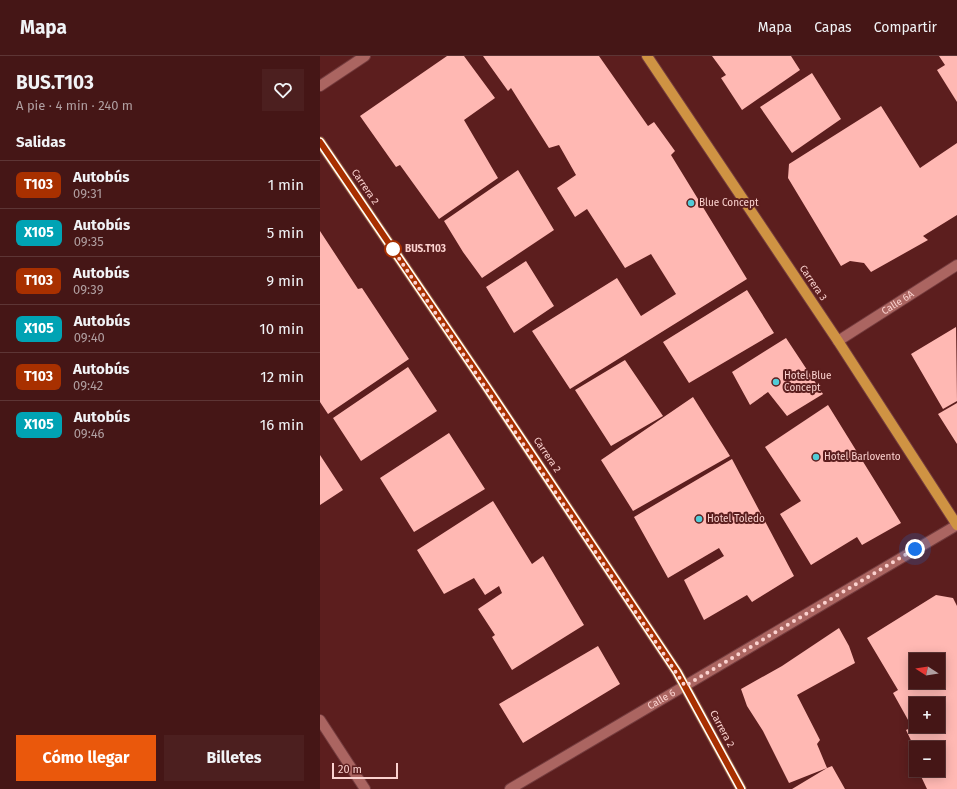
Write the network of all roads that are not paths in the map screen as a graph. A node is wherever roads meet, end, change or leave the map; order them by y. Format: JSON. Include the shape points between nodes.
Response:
{"nodes":[{"id":1,"x":365,"y":56,"type":"edge"},
{"id":2,"x":647,"y":56,"type":"edge"},
{"id":3,"x":320,"y":86,"type":"edge"},
{"id":4,"x":320,"y":142,"type":"edge"},
{"id":5,"x":957,"y":265,"type":"edge"},
{"id":6,"x":838,"y":341,"type":"junction"},
{"id":7,"x":957,"y":525,"type":"edge"},
{"id":8,"x":685,"y":686,"type":"junction"},
{"id":9,"x":320,"y":720,"type":"edge"},
{"id":10,"x":365,"y":789,"type":"edge"},
{"id":11,"x":510,"y":789,"type":"edge"},
{"id":12,"x":741,"y":789,"type":"edge"}],
"edges":[{"from":1,"to":3,"type":"street"},
{"from":2,"to":6,"type":"main road","name":"Carrera 3"},
{"from":4,"to":8,"type":"main road","name":"Carrera 2","via":[[482,379]]},
{"from":5,"to":6,"type":"street","name":"Calle 6A"},
{"from":6,"to":7,"type":"main road","name":"Carrera 3"},
{"from":7,"to":8,"type":"street","name":"Calle 6"},
{"from":8,"to":11,"type":"street","name":"Calle 6"},
{"from":8,"to":12,"type":"main road","name":"Carrera 2"},
{"from":9,"to":10,"type":"street"}]}
